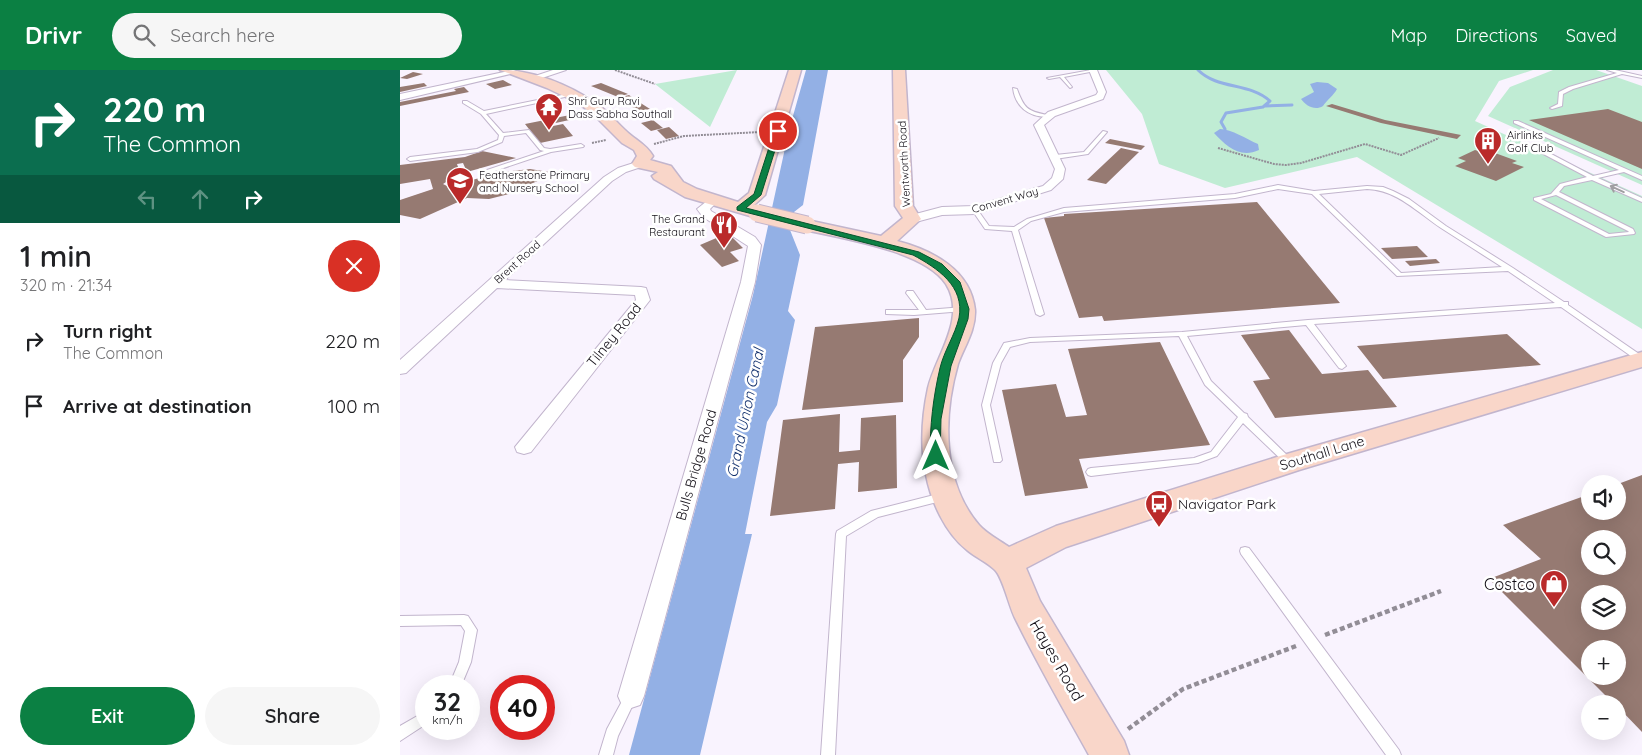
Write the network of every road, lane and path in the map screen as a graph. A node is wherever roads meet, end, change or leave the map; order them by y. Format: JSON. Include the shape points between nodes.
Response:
{"nodes":[{"id":1,"x":562,"y":70,"type":"edge"},
{"id":2,"x":615,"y":70,"type":"edge"},
{"id":3,"x":795,"y":70,"type":"edge"},
{"id":4,"x":899,"y":70,"type":"edge"},
{"id":5,"x":1093,"y":70,"type":"edge"},
{"id":6,"x":1609,"y":70,"type":"edge"},
{"id":7,"x":511,"y":71,"type":"edge"},
{"id":8,"x":1621,"y":73,"type":"junction"},
{"id":9,"x":1061,"y":76,"type":"junction"},
{"id":10,"x":1642,"y":76,"type":"edge"},
{"id":11,"x":533,"y":78,"type":"junction"},
{"id":12,"x":1049,"y":78,"type":"dead end"},
{"id":13,"x":655,"y":84,"type":"dead end"},
{"id":14,"x":1070,"y":86,"type":"dead end"},
{"id":15,"x":1015,"y":89,"type":"dead end"},
{"id":16,"x":572,"y":94,"type":"junction"},
{"id":17,"x":400,"y":97,"type":"edge"},
{"id":18,"x":465,"y":102,"type":"dead end"},
{"id":19,"x":1552,"y":108,"type":"dead end"},
{"id":20,"x":483,"y":113,"type":"junction"},
{"id":21,"x":1045,"y":116,"type":"junction"},
{"id":22,"x":1516,"y":122,"type":"dead end"},
{"id":23,"x":778,"y":131,"type":"junction"},
{"id":24,"x":1104,"y":132,"type":"dead end"},
{"id":25,"x":502,"y":135,"type":"junction"},
{"id":26,"x":1439,"y":138,"type":"dead end"},
{"id":27,"x":580,"y":146,"type":"dead end"},
{"id":28,"x":636,"y":146,"type":"junction"},
{"id":29,"x":1534,"y":147,"type":"dead end"},
{"id":30,"x":1218,"y":148,"type":"dead end"},
{"id":31,"x":550,"y":152,"type":"junction"},
{"id":32,"x":1055,"y":157,"type":"junction"},
{"id":33,"x":410,"y":159,"type":"dead end"},
{"id":34,"x":640,"y":164,"type":"junction"},
{"id":35,"x":1624,"y":170,"type":"junction"},
{"id":36,"x":483,"y":173,"type":"dead end"},
{"id":37,"x":1593,"y":178,"type":"junction"},
{"id":38,"x":1642,"y":178,"type":"edge"},
{"id":39,"x":1314,"y":193,"type":"junction"},
{"id":40,"x":1556,"y":193,"type":"junction"},
{"id":41,"x":1642,"y":200,"type":"edge"},
{"id":42,"x":712,"y":201,"type":"junction"},
{"id":43,"x":975,"y":210,"type":"junction"},
{"id":44,"x":749,"y":211,"type":"junction"},
{"id":45,"x":912,"y":219,"type":"junction"},
{"id":46,"x":982,"y":224,"type":"joint"},
{"id":47,"x":1016,"y":229,"type":"junction"},
{"id":48,"x":884,"y":244,"type":"junction"},
{"id":49,"x":1511,"y":269,"type":"junction"},
{"id":50,"x":492,"y":284,"type":"junction"},
{"id":51,"x":910,"y":293,"type":"dead end"},
{"id":52,"x":1565,"y":304,"type":"junction"},
{"id":53,"x":964,"y":309,"type":"junction"},
{"id":54,"x":888,"y":312,"type":"dead end"},
{"id":55,"x":924,"y":312,"type":"junction"},
{"id":56,"x":1040,"y":314,"type":"dead end"},
{"id":57,"x":1308,"y":322,"type":"junction"},
{"id":58,"x":1182,"y":334,"type":"junction"},
{"id":59,"x":1641,"y":359,"type":"edge"},
{"id":60,"x":1342,"y":366,"type":"dead end"},
{"id":61,"x":400,"y":369,"type":"edge"},
{"id":62,"x":1244,"y":416,"type":"junction"},
{"id":63,"x":524,"y":447,"type":"dead end"},
{"id":64,"x":997,"y":460,"type":"dead end"},
{"id":65,"x":1290,"y":463,"type":"junction"},
{"id":66,"x":1091,"y":472,"type":"dead end"},
{"id":67,"x":945,"y":496,"type":"junction"},
{"id":68,"x":1245,"y":551,"type":"dead end"},
{"id":69,"x":1008,"y":562,"type":"junction"},
{"id":70,"x":1441,"y":591,"type":"dead end"},
{"id":71,"x":400,"y":622,"type":"edge"},
{"id":72,"x":1311,"y":641,"type":"junction"},
{"id":73,"x":460,"y":675,"type":"edge"},
{"id":74,"x":631,"y":696,"type":"joint"},
{"id":75,"x":415,"y":724,"type":"edge"},
{"id":76,"x":400,"y":734,"type":"edge"},
{"id":77,"x":1108,"y":750,"type":"edge"},
{"id":78,"x":606,"y":755,"type":"edge"},
{"id":79,"x":828,"y":755,"type":"edge"},
{"id":80,"x":1394,"y":755,"type":"edge"}],
"edges":[{"from":1,"to":11,"type":"street"},
{"from":2,"to":13,"type":"path"},
{"from":3,"to":23,"type":"street"},
{"from":4,"to":45,"type":"street","name":"Wentworth Road","via":[[904,206]]},
{"from":5,"to":9,"type":"lane"},
{"from":5,"to":21,"type":"street","via":[[1102,92],[1100,97]]},
{"from":6,"to":8,"type":"lane"},
{"from":7,"to":11,"type":"street"},
{"from":7,"to":17,"type":"street"},
{"from":8,"to":10,"type":"lane"},
{"from":8,"to":19,"type":"lane","via":[[1571,88],[1561,94],[1560,105]]},
{"from":9,"to":12,"type":"lane"},
{"from":9,"to":14,"type":"lane"},
{"from":11,"to":16,"type":"street"},
{"from":15,"to":21,"type":"lane","via":[[1023,110]]},
{"from":16,"to":20,"type":"lane"},
{"from":16,"to":28,"type":"street","via":[[594,108]]},
{"from":18,"to":20,"type":"lane"},
{"from":20,"to":25,"type":"lane"},
{"from":21,"to":32,"type":"street","name":"Convent Way","via":[[1039,125]]},
{"from":22,"to":35,"type":"lane"},
{"from":23,"to":28,"type":"path","via":[[684,136]]},
{"from":23,"to":44,"type":"street"},
{"from":24,"to":32,"type":"lane","via":[[1086,153]]},
{"from":25,"to":31,"type":"lane","via":[[527,131],[542,149]]},
{"from":25,"to":33,"type":"lane","via":[[500,141],[478,150]]},
{"from":26,"to":30,"type":"path","via":[[1401,155],[1366,144],[1286,165]]},
{"from":27,"to":31,"type":"lane"},
{"from":28,"to":34,"type":"street","via":[[628,150],[631,158]]},
{"from":29,"to":37,"type":"lane"},
{"from":31,"to":36,"type":"lane"},
{"from":32,"to":43,"type":"street","name":"Convent Way","via":[[1060,170],[1057,179],[1047,188]]},
{"from":34,"to":42,"type":"street"},
{"from":34,"to":50,"type":"street","name":"Brent Road","via":[[608,179]]},
{"from":35,"to":37,"type":"lane"},
{"from":35,"to":38,"type":"lane"},
{"from":37,"to":40,"type":"lane","via":[[1562,185]]},
{"from":41,"to":37,"type":"lane","one_way":true},
{"from":39,"to":47,"type":"lane","via":[[1278,187],[1235,196],[1064,210],[1029,220]]},
{"from":39,"to":49,"type":"lane","via":[[1381,189],[1396,194]]},
{"from":39,"to":49,"type":"lane","via":[[1399,275]]},
{"from":40,"to":40,"type":"lane","via":[[1536,199],[1608,236],[1632,232]]},
{"from":42,"to":44,"type":"street"},
{"from":42,"to":74,"type":"street","name":"Bulls Bridge Road","via":[[703,209],[707,214],[754,245],[748,282]]},
{"from":43,"to":45,"type":"street","name":"Convent Way","via":[[942,211]]},
{"from":43,"to":46,"type":"lane"},
{"from":44,"to":48,"type":"street","bridge":true},
{"from":45,"to":48,"type":"street","name":"Wentworth Road"},
{"from":46,"to":47,"type":"lane","via":[[991,229]]},
{"from":47,"to":56,"type":"lane"},
{"from":48,"to":53,"type":"street","via":[[916,253],[939,266],[957,284]]},
{"from":49,"to":52,"type":"lane"},
{"from":50,"to":61,"type":"street","name":"Brent Road"},
{"from":50,"to":63,"type":"street","name":"Tilney Road","via":[[641,291],[643,300]]},
{"from":51,"to":55,"type":"lane"},
{"from":52,"to":57,"type":"lane"},
{"from":52,"to":59,"type":"lane"},
{"from":53,"to":55,"type":"lane"},
{"from":53,"to":67,"type":"street","via":[[964,319],[946,366],[935,419],[936,456]]},
{"from":54,"to":55,"type":"lane"},
{"from":57,"to":58,"type":"lane"},
{"from":57,"to":60,"type":"lane"},
{"from":58,"to":62,"type":"lane","via":[[1208,383]]},
{"from":58,"to":64,"type":"lane","via":[[1030,340],[1006,345],[997,362],[986,405]]},
{"from":59,"to":65,"type":"street","name":"Southall Lane"},
{"from":62,"to":65,"type":"lane"},
{"from":62,"to":66,"type":"lane","via":[[1214,454],[1195,461]]},
{"from":65,"to":69,"type":"street","name":"Southall Lane","via":[[1056,538]]},
{"from":67,"to":69,"type":"street","via":[[969,535]]},
{"from":67,"to":79,"type":"lane","via":[[875,514],[841,534]]},
{"from":68,"to":72,"type":"lane"},
{"from":69,"to":77,"type":"street","name":"Hayes Road","via":[[1028,609]]},
{"from":70,"to":72,"type":"path"},
{"from":71,"to":73,"type":"lane","via":[[464,620],[471,630]]},
{"from":72,"to":77,"type":"path","via":[[1183,689]]},
{"from":72,"to":80,"type":"lane"},
{"from":74,"to":78,"type":"lane","name":"Bulls Bridge Road","via":[[612,734]]},
{"from":75,"to":76,"type":"lane"}]}
